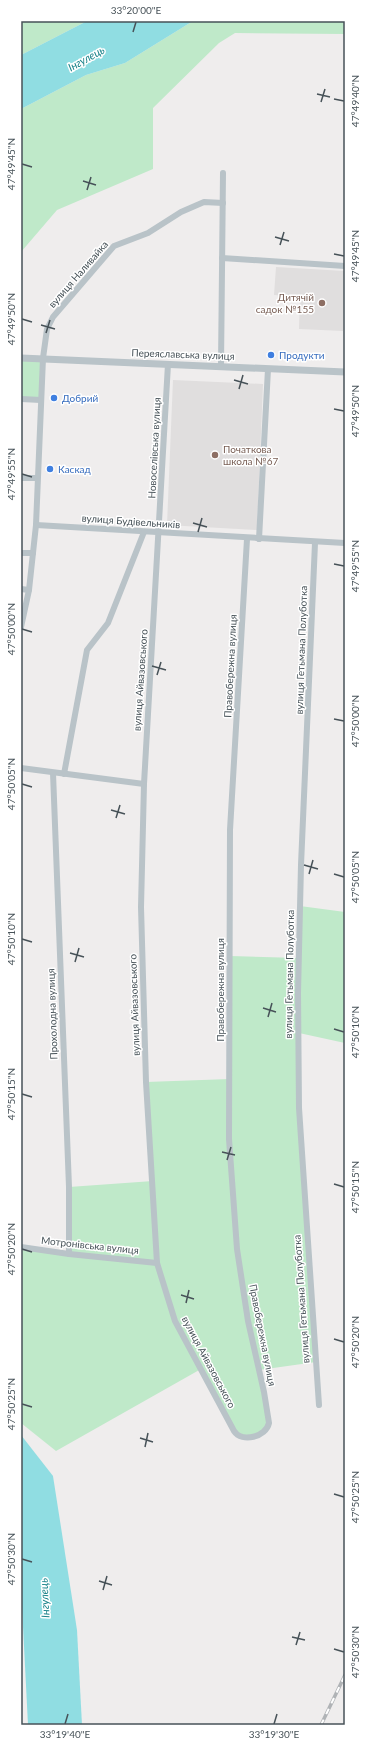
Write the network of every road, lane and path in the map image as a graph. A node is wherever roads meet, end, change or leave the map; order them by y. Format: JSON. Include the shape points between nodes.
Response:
{"nodes":[{"id":1,"x":223,"y":173,"type":"dead end"},
{"id":2,"x":223,"y":203,"type":"junction"},
{"id":3,"x":222,"y":258,"type":"junction"},
{"id":4,"x":345,"y":266,"type":"edge"},
{"id":5,"x":21,"y":358,"type":"edge"},
{"id":6,"x":43,"y":358,"type":"junction"},
{"id":7,"x":168,"y":364,"type":"junction"},
{"id":8,"x":221,"y":366,"type":"junction"},
{"id":9,"x":268,"y":369,"type":"junction"},
{"id":10,"x":345,"y":372,"type":"edge"},
{"id":11,"x":21,"y":399,"type":"edge"},
{"id":12,"x":41,"y":400,"type":"junction"},
{"id":13,"x":21,"y":478,"type":"edge"},
{"id":14,"x":37,"y":478,"type":"junction"},
{"id":15,"x":36,"y":525,"type":"junction"},
{"id":16,"x":144,"y":532,"type":"junction"},
{"id":17,"x":159,"y":533,"type":"junction"},
{"id":18,"x":247,"y":539,"type":"junction"},
{"id":19,"x":259,"y":539,"type":"junction"},
{"id":20,"x":315,"y":543,"type":"junction"},
{"id":21,"x":345,"y":543,"type":"edge"},
{"id":22,"x":21,"y":553,"type":"edge"},
{"id":23,"x":33,"y":553,"type":"junction"},
{"id":24,"x":21,"y":589,"type":"edge"},
{"id":25,"x":29,"y":590,"type":"junction"},
{"id":26,"x":21,"y":627,"type":"edge"},
{"id":27,"x":21,"y":768,"type":"edge"},
{"id":28,"x":54,"y":773,"type":"junction"},
{"id":29,"x":64,"y":774,"type":"junction"},
{"id":30,"x":144,"y":784,"type":"junction"},
{"id":31,"x":21,"y":1247,"type":"edge"},
{"id":32,"x":69,"y":1254,"type":"junction"},
{"id":33,"x":157,"y":1263,"type":"junction"},
{"id":34,"x":318,"y":1406,"type":"dead end"},
{"id":35,"x":258,"y":1434,"type":"joint"}],
"edges":[{"from":1,"to":2,"type":"street"},
{"from":2,"to":3,"type":"street"},
{"from":2,"to":6,"type":"street","name":"вулиця Наливайка","via":[[204,202],[181,212],[148,233],[114,246],[53,317]]},
{"from":3,"to":4,"type":"street"},
{"from":3,"to":8,"type":"street"},
{"from":5,"to":6,"type":"street","name":"Переяславська вулиця"},
{"from":6,"to":7,"type":"street","name":"Переяславська вулиця"},
{"from":6,"to":12,"type":"street"},
{"from":7,"to":8,"type":"street","name":"Переяславська вулиця"},
{"from":7,"to":17,"type":"street","name":"Новоселівська вулиця"},
{"from":8,"to":9,"type":"street","name":"Переяславська вулиця"},
{"from":9,"to":10,"type":"street","name":"Переяславська вулиця"},
{"from":9,"to":19,"type":"street"},
{"from":11,"to":12,"type":"street"},
{"from":12,"to":14,"type":"street"},
{"from":13,"to":14,"type":"street"},
{"from":14,"to":15,"type":"street"},
{"from":15,"to":16,"type":"street","name":"вулиця Будівельників"},
{"from":15,"to":23,"type":"street"},
{"from":16,"to":17,"type":"street","name":"вулиця Будівельників"},
{"from":16,"to":29,"type":"street","via":[[108,623],[87,650]]},
{"from":17,"to":18,"type":"street","name":"вулиця Будівельників"},
{"from":17,"to":30,"type":"street","name":"вулиця Айвазовського"},
{"from":18,"to":19,"type":"street","name":"вулиця Будівельників"},
{"from":18,"to":35,"type":"street","name":"Правобережна вулиця","via":[[230,830],[229,1139],[237,1249],[248,1321],[269,1422],[265,1430]]},
{"from":19,"to":20,"type":"street","name":"вулиця Будівельників"},
{"from":20,"to":21,"type":"street","name":"вулиця Будівельників"},
{"from":20,"to":34,"type":"street","name":"вулиця Гетьмана Полуботка","via":[[301,865],[298,1009],[299,1108]]},
{"from":22,"to":23,"type":"street"},
{"from":23,"to":25,"type":"street"},
{"from":24,"to":25,"type":"street"},
{"from":25,"to":26,"type":"street"},
{"from":27,"to":28,"type":"street"},
{"from":28,"to":29,"type":"street"},
{"from":28,"to":32,"type":"street","name":"Прохолодна вулиця","via":[[69,1187]]},
{"from":29,"to":30,"type":"street"},
{"from":30,"to":33,"type":"street","name":"вулиця Айвазовського","via":[[141,907],[146,1082]]},
{"from":31,"to":32,"type":"street","name":"Мотронівська вулиця"},
{"from":32,"to":33,"type":"street","name":"Мотронівська вулиця"},
{"from":33,"to":35,"type":"street","name":"вулиця Айвазовського","via":[[175,1321],[234,1431],[242,1438]]}]}
